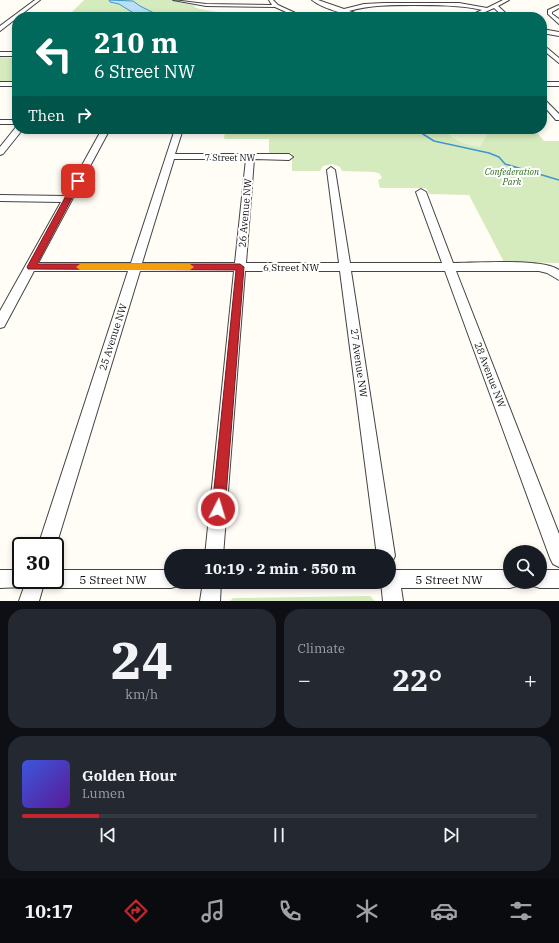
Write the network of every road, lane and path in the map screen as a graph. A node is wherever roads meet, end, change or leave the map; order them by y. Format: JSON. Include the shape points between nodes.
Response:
{"nodes":[{"id":1,"x":38,"y":0,"type":"edge"},
{"id":2,"x":175,"y":0,"type":"edge"},
{"id":3,"x":271,"y":0,"type":"edge"},
{"id":4,"x":314,"y":0,"type":"edge"},
{"id":5,"x":507,"y":0,"type":"edge"},
{"id":6,"x":384,"y":4,"type":"junction"},
{"id":7,"x":433,"y":4,"type":"junction"},
{"id":8,"x":276,"y":6,"type":"junction"},
{"id":9,"x":495,"y":6,"type":"junction"},
{"id":10,"x":559,"y":6,"type":"edge"},
{"id":11,"x":422,"y":9,"type":"dead end"},
{"id":12,"x":487,"y":9,"type":"junction"},
{"id":13,"x":404,"y":10,"type":"dead end"},
{"id":14,"x":343,"y":11,"type":"junction"},
{"id":15,"x":22,"y":12,"type":"edge"},
{"id":16,"x":290,"y":12,"type":"edge"},
{"id":17,"x":346,"y":12,"type":"edge"},
{"id":18,"x":481,"y":12,"type":"edge"},
{"id":19,"x":502,"y":12,"type":"edge"},
{"id":20,"x":0,"y":21,"type":"edge"},
{"id":21,"x":10,"y":21,"type":"joint"},
{"id":22,"x":559,"y":22,"type":"edge"},
{"id":23,"x":0,"y":29,"type":"edge"},
{"id":24,"x":547,"y":32,"type":"edge"},
{"id":25,"x":559,"y":34,"type":"edge"},
{"id":26,"x":547,"y":49,"type":"edge"},
{"id":27,"x":0,"y":54,"type":"edge"},
{"id":28,"x":12,"y":54,"type":"edge"},
{"id":29,"x":559,"y":61,"type":"edge"},
{"id":30,"x":0,"y":84,"type":"edge"},
{"id":31,"x":12,"y":84,"type":"edge"},
{"id":32,"x":547,"y":84,"type":"edge"},
{"id":33,"x":559,"y":84,"type":"edge"},
{"id":34,"x":547,"y":105,"type":"edge"},
{"id":35,"x":559,"y":118,"type":"edge"},
{"id":36,"x":0,"y":122,"type":"edge"},
{"id":37,"x":12,"y":122,"type":"edge"},
{"id":38,"x":15,"y":134,"type":"edge"},
{"id":39,"x":103,"y":134,"type":"edge"},
{"id":40,"x":178,"y":134,"type":"edge"},
{"id":41,"x":0,"y":152,"type":"edge"},
{"id":42,"x":171,"y":156,"type":"junction"},
{"id":43,"x":250,"y":157,"type":"junction"},
{"id":44,"x":289,"y":157,"type":"dead end"},
{"id":45,"x":331,"y":170,"type":"dead end"},
{"id":46,"x":421,"y":192,"type":"dead end"},
{"id":47,"x":0,"y":198,"type":"edge"},
{"id":48,"x":68,"y":198,"type":"junction"},
{"id":49,"x":31,"y":267,"type":"junction"},
{"id":50,"x":135,"y":267,"type":"junction"},
{"id":51,"x":240,"y":267,"type":"junction"},
{"id":52,"x":345,"y":267,"type":"junction"},
{"id":53,"x":450,"y":267,"type":"junction"},
{"id":54,"x":555,"y":273,"type":"edge"},
{"id":55,"x":0,"y":323,"type":"edge"},
{"id":56,"x":50,"y":537,"type":"edge"},
{"id":57,"x":215,"y":549,"type":"edge"},
{"id":58,"x":385,"y":549,"type":"edge"},
{"id":59,"x":559,"y":558,"type":"edge"},
{"id":60,"x":396,"y":577,"type":"edge"},
{"id":61,"x":0,"y":578,"type":"edge"},
{"id":62,"x":12,"y":579,"type":"edge"},
{"id":63,"x":64,"y":579,"type":"edge"},
{"id":64,"x":164,"y":579,"type":"edge"},
{"id":65,"x":503,"y":579,"type":"edge"},
{"id":66,"x":547,"y":579,"type":"edge"},
{"id":67,"x":559,"y":579,"type":"edge"},
{"id":68,"x":33,"y":589,"type":"edge"},
{"id":69,"x":211,"y":589,"type":"edge"},
{"id":70,"x":391,"y":589,"type":"edge"},
{"id":71,"x":29,"y":601,"type":"edge"},
{"id":72,"x":210,"y":601,"type":"edge"},
{"id":73,"x":393,"y":601,"type":"edge"}],
"edges":[{"from":1,"to":15,"type":"street"},
{"from":2,"to":8,"type":"street","via":[[206,6]]},
{"from":3,"to":8,"type":"street"},
{"from":4,"to":14,"type":"street"},
{"from":5,"to":9,"type":"street"},
{"from":6,"to":7,"type":"street"},
{"from":6,"to":13,"type":"street"},
{"from":6,"to":14,"type":"street","via":[[364,5]]},
{"from":7,"to":11,"type":"street"},
{"from":7,"to":12,"type":"street","via":[[466,5]]},
{"from":8,"to":16,"type":"street"},
{"from":9,"to":12,"type":"street"},
{"from":9,"to":19,"type":"street"},
{"from":10,"to":22,"type":"street","via":[[550,11]]},
{"from":12,"to":18,"type":"street"},
{"from":14,"to":17,"type":"street"},
{"from":20,"to":21,"type":"street"},
{"from":21,"to":23,"type":"street"},
{"from":24,"to":25,"type":"street"},
{"from":26,"to":29,"type":"street"},
{"from":27,"to":28,"type":"street"},
{"from":30,"to":31,"type":"street"},
{"from":32,"to":33,"type":"street"},
{"from":34,"to":35,"type":"street"},
{"from":36,"to":37,"type":"street"},
{"from":38,"to":41,"type":"street"},
{"from":39,"to":48,"type":"street"},
{"from":40,"to":42,"type":"street","name":"25 Avenue NW"},
{"from":42,"to":43,"type":"street","name":"7 Street NW"},
{"from":42,"to":50,"type":"street","name":"25 Avenue NW"},
{"from":43,"to":44,"type":"street","name":"7 Street NW"},
{"from":43,"to":51,"type":"street","name":"26 Avenue NW"},
{"from":45,"to":52,"type":"street","name":"27 Avenue NW"},
{"from":46,"to":53,"type":"street","name":"28 Avenue NW"},
{"from":47,"to":48,"type":"street"},
{"from":48,"to":49,"type":"street"},
{"from":49,"to":50,"type":"street","name":"6 Street NW"},
{"from":49,"to":55,"type":"street"},
{"from":50,"to":51,"type":"street","name":"6 Street NW"},
{"from":50,"to":56,"type":"street","name":"25 Avenue NW"},
{"from":51,"to":52,"type":"street","name":"6 Street NW"},
{"from":51,"to":57,"type":"street","name":"26 Avenue NW"},
{"from":52,"to":53,"type":"street","name":"6 Street NW"},
{"from":52,"to":58,"type":"street","name":"27 Avenue NW"},
{"from":53,"to":54,"type":"street","name":"6 Street NW","via":[[540,267]]},
{"from":53,"to":59,"type":"street","name":"28 Avenue NW"},
{"from":60,"to":65,"type":"street","name":"5 Street NW"},
{"from":61,"to":62,"type":"street"},
{"from":63,"to":64,"type":"street","name":"5 Street NW"},
{"from":66,"to":67,"type":"street"},
{"from":68,"to":71,"type":"street"},
{"from":69,"to":72,"type":"street"},
{"from":70,"to":73,"type":"street"}]}
